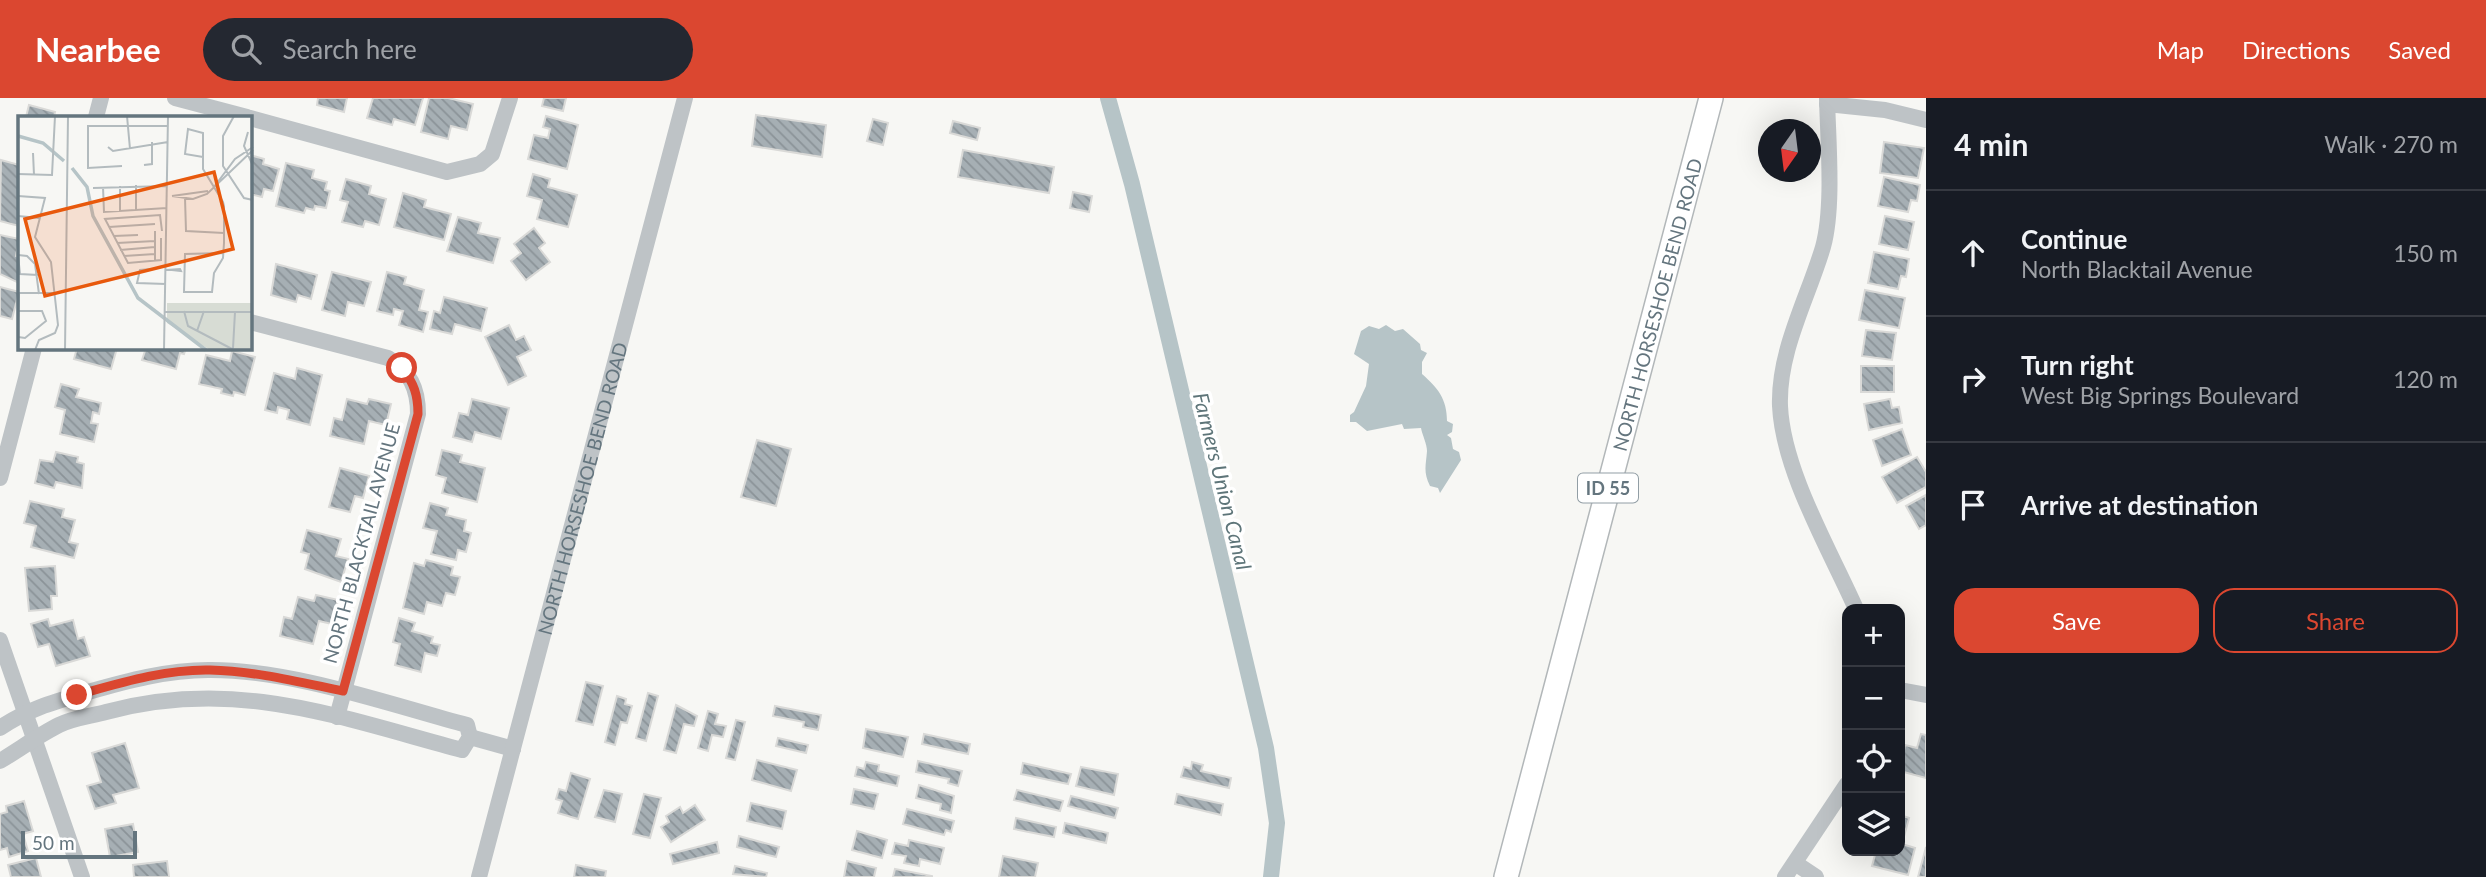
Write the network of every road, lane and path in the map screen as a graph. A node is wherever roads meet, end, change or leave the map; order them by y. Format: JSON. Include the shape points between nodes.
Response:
{"nodes":[{"id":1,"x":102,"y":98,"type":"edge"},
{"id":2,"x":175,"y":98,"type":"edge"},
{"id":3,"x":510,"y":98,"type":"edge"},
{"id":4,"x":685,"y":98,"type":"edge"},
{"id":5,"x":1711,"y":98,"type":"edge"},
{"id":6,"x":1827,"y":101,"type":"edge"},
{"id":7,"x":96,"y":116,"type":"edge"},
{"id":8,"x":242,"y":116,"type":"edge"},
{"id":9,"x":252,"y":119,"type":"edge"},
{"id":10,"x":1926,"y":120,"type":"edge"},
{"id":11,"x":252,"y":323,"type":"edge"},
{"id":12,"x":33,"y":350,"type":"edge"},
{"id":13,"x":0,"y":478,"type":"edge"},
{"id":14,"x":1854,"y":604,"type":"edge"},
{"id":15,"x":0,"y":640,"type":"edge"},
{"id":16,"x":343,"y":691,"type":"junction"},
{"id":17,"x":1905,"y":691,"type":"edge"},
{"id":18,"x":1926,"y":695,"type":"edge"},
{"id":19,"x":25,"y":713,"type":"junction"},
{"id":20,"x":337,"y":717,"type":"junction"},
{"id":21,"x":0,"y":728,"type":"edge"},
{"id":22,"x":470,"y":737,"type":"junction"},
{"id":23,"x":34,"y":740,"type":"junction"},
{"id":24,"x":513,"y":749,"type":"junction"},
{"id":25,"x":0,"y":761,"type":"edge"},
{"id":26,"x":1842,"y":791,"type":"edge"},
{"id":27,"x":1794,"y":863,"type":"junction"},
{"id":28,"x":82,"y":877,"type":"edge"},
{"id":29,"x":479,"y":877,"type":"edge"},
{"id":30,"x":1506,"y":877,"type":"edge"},
{"id":31,"x":1785,"y":877,"type":"edge"},
{"id":32,"x":1816,"y":877,"type":"edge"}],
"edges":[{"from":1,"to":7,"type":"street"},
{"from":2,"to":8,"type":"street"},
{"from":3,"to":9,"type":"street","via":[[492,154],[480,164],[447,172]]},
{"from":4,"to":24,"type":"street","name":"NORTH HORSESHOE BEND ROAD"},
{"from":5,"to":30,"type":"highway","name":"NORTH HORSESHOE BEND ROAD","number":"ID 55"},
{"from":6,"to":10,"type":"street"},
{"from":6,"to":14,"type":"street","via":[[1823,245],[1784,363],[1780,405],[1801,485]]},
{"from":11,"to":16,"type":"street","name":"NORTH BLACKTAIL AVENUE","via":[[388,358],[402,368],[418,397],[418,414]]},
{"from":12,"to":13,"type":"street"},
{"from":15,"to":19,"type":"street"},
{"from":16,"to":19,"type":"street","via":[[264,675],[209,670],[150,676]]},
{"from":16,"to":20,"type":"street","name":"NORTH BLACKTAIL AVENUE"},
{"from":16,"to":22,"type":"street","via":[[467,725]]},
{"from":17,"to":18,"type":"street"},
{"from":19,"to":21,"type":"street"},
{"from":19,"to":23,"type":"street"},
{"from":20,"to":22,"type":"street","via":[[462,750]]},
{"from":20,"to":23,"type":"street","via":[[250,698],[164,699],[61,724]]},
{"from":22,"to":24,"type":"street"},
{"from":23,"to":25,"type":"street"},
{"from":23,"to":28,"type":"street"},
{"from":24,"to":29,"type":"street","name":"NORTH HORSESHOE BEND ROAD"},
{"from":26,"to":27,"type":"street"},
{"from":27,"to":31,"type":"street"},
{"from":27,"to":32,"type":"street"}]}
